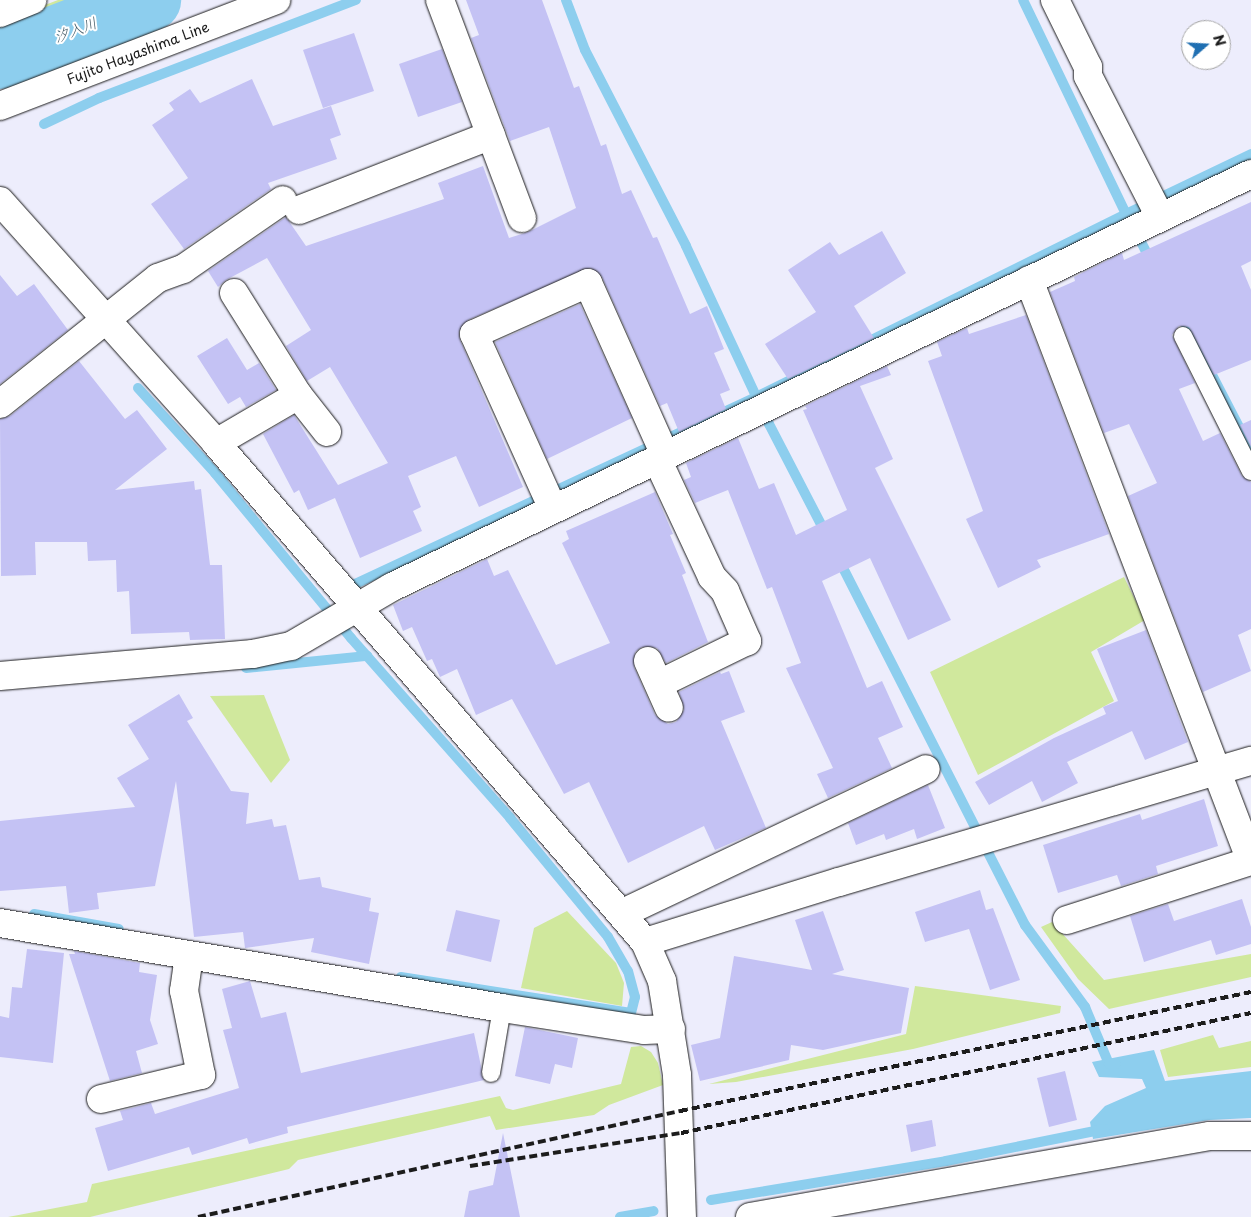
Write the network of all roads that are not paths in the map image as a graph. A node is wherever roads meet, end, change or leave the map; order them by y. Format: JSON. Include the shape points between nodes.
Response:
{"nodes":[{"id":1,"x":33,"y":0,"type":"edge"},
{"id":2,"x":276,"y":0,"type":"edge"},
{"id":3,"x":440,"y":0,"type":"edge"},
{"id":4,"x":1055,"y":0,"type":"edge"},
{"id":5,"x":0,"y":13,"type":"edge"},
{"id":6,"x":0,"y":106,"type":"edge"},
{"id":7,"x":491,"y":135,"type":"junction"},
{"id":8,"x":1251,"y":174,"type":"edge"},
{"id":9,"x":2,"y":206,"type":"edge"},
{"id":10,"x":1147,"y":214,"type":"junction"},
{"id":11,"x":522,"y":218,"type":"dead end"},
{"id":12,"x":1029,"y":280,"type":"junction"},
{"id":13,"x":234,"y":293,"type":"dead end"},
{"id":14,"x":104,"y":321,"type":"junction"},
{"id":15,"x":1183,"y":336,"type":"dead end"},
{"id":16,"x":298,"y":395,"type":"junction"},
{"id":17,"x":0,"y":404,"type":"edge"},
{"id":18,"x":327,"y":432,"type":"dead end"},
{"id":19,"x":216,"y":444,"type":"junction"},
{"id":20,"x":660,"y":450,"type":"junction"},
{"id":21,"x":1251,"y":472,"type":"edge"},
{"id":22,"x":549,"y":500,"type":"junction"},
{"id":23,"x":342,"y":616,"type":"junction"},
{"id":24,"x":0,"y":676,"type":"edge"},
{"id":25,"x":659,"y":684,"type":"dead end"},
{"id":26,"x":1251,"y":761,"type":"edge"},
{"id":27,"x":926,"y":769,"type":"dead end"},
{"id":28,"x":1215,"y":771,"type":"junction"},
{"id":29,"x":1251,"y":861,"type":"edge"},
{"id":30,"x":623,"y":912,"type":"junction"},
{"id":31,"x":1067,"y":920,"type":"dead end"},
{"id":32,"x":0,"y":923,"type":"edge"},
{"id":33,"x":645,"y":942,"type":"junction"},
{"id":34,"x":189,"y":955,"type":"junction"},
{"id":35,"x":502,"y":1008,"type":"junction"},
{"id":36,"x":671,"y":1029,"type":"junction"},
{"id":37,"x":491,"y":1074,"type":"dead end"},
{"id":38,"x":101,"y":1099,"type":"dead end"},
{"id":39,"x":1251,"y":1136,"type":"edge"},
{"id":40,"x":682,"y":1217,"type":"edge"},
{"id":41,"x":750,"y":1217,"type":"edge"}],
"edges":[{"from":1,"to":5,"type":"street"},
{"from":2,"to":6,"type":"street","name":"Fujito Hayashima Line"},
{"from":3,"to":7,"type":"street"},
{"from":4,"to":10,"type":"street","via":[[1088,67],[1088,76]]},
{"from":7,"to":11,"type":"street"},
{"from":7,"to":14,"type":"street","via":[[291,205],[183,269],[158,278]]},
{"from":8,"to":10,"type":"street"},
{"from":9,"to":14,"type":"street"},
{"from":10,"to":12,"type":"street"},
{"from":12,"to":20,"type":"street","via":[[763,408]]},
{"from":12,"to":28,"type":"street"},
{"from":13,"to":16,"type":"street"},
{"from":14,"to":17,"type":"street"},
{"from":14,"to":19,"type":"street"},
{"from":15,"to":21,"type":"lane"},
{"from":16,"to":18,"type":"street"},
{"from":16,"to":19,"type":"street"},
{"from":19,"to":23,"type":"street"},
{"from":20,"to":22,"type":"street"},
{"from":20,"to":22,"type":"street","via":[[588,283],[474,334]]},
{"from":20,"to":25,"type":"street","via":[[712,577],[725,591],[747,641]]},
{"from":22,"to":23,"type":"street"},
{"from":23,"to":24,"type":"street","via":[[291,646],[253,654]]},
{"from":23,"to":30,"type":"street"},
{"from":26,"to":28,"type":"street"},
{"from":27,"to":30,"type":"street"},
{"from":28,"to":29,"type":"street"},
{"from":28,"to":33,"type":"street"},
{"from":29,"to":31,"type":"street"},
{"from":30,"to":33,"type":"street"},
{"from":32,"to":34,"type":"street"},
{"from":33,"to":36,"type":"street","via":[[662,981]]},
{"from":34,"to":35,"type":"street"},
{"from":34,"to":38,"type":"street","via":[[184,991],[201,1075]]},
{"from":35,"to":36,"type":"street","via":[[644,1030]]},
{"from":35,"to":37,"type":"lane"},
{"from":36,"to":40,"type":"street","via":[[680,1111]]},
{"from":39,"to":41,"type":"street","via":[[1210,1136]]}]}
